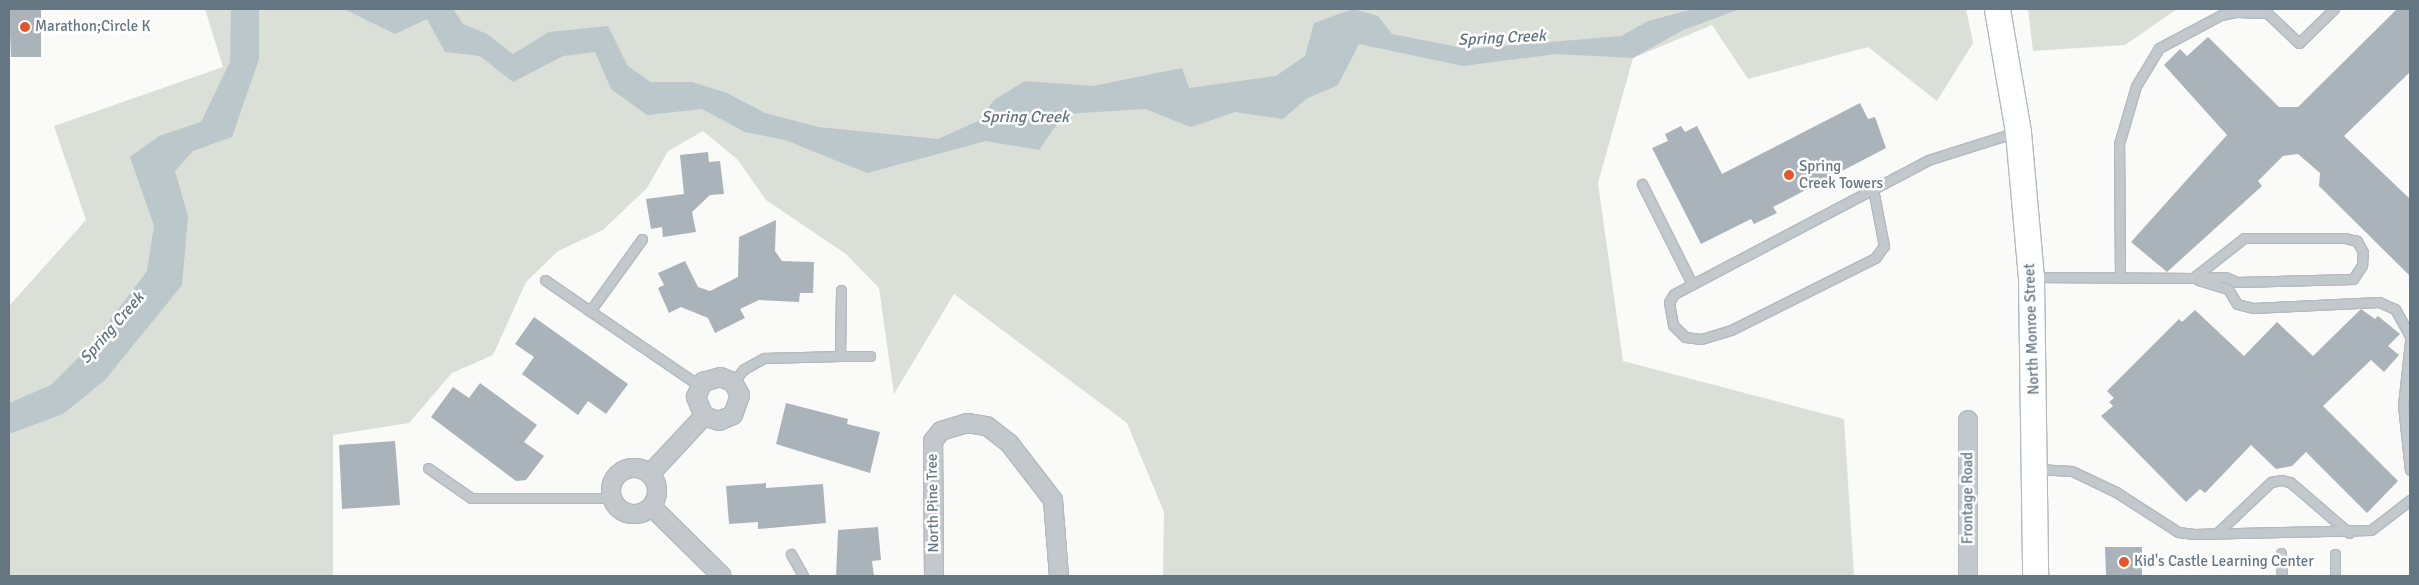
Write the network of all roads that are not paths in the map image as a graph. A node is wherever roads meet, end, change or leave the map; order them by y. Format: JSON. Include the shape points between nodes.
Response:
{"nodes":[{"id":1,"x":1997,"y":9,"type":"edge"},
{"id":2,"x":2334,"y":9,"type":"edge"},
{"id":3,"x":2268,"y":11,"type":"edge"},
{"id":4,"x":2018,"y":132,"type":"junction"},
{"id":5,"x":1642,"y":184,"type":"dead end"},
{"id":6,"x":1873,"y":189,"type":"junction"},
{"id":7,"x":642,"y":239,"type":"dead end"},
{"id":8,"x":2031,"y":277,"type":"junction"},
{"id":9,"x":2120,"y":278,"type":"junction"},
{"id":10,"x":2193,"y":278,"type":"junction"},
{"id":11,"x":545,"y":280,"type":"dead end"},
{"id":12,"x":1692,"y":284,"type":"junction"},
{"id":13,"x":841,"y":290,"type":"dead end"},
{"id":14,"x":590,"y":311,"type":"junction"},
{"id":15,"x":2410,"y":336,"type":"edge"},
{"id":16,"x":2410,"y":342,"type":"edge"},
{"id":17,"x":840,"y":356,"type":"junction"},
{"id":18,"x":870,"y":356,"type":"dead end"},
{"id":19,"x":733,"y":382,"type":"junction"},
{"id":20,"x":700,"y":386,"type":"junction"},
{"id":21,"x":704,"y":416,"type":"junction"},
{"id":22,"x":1968,"y":420,"type":"dead end"},
{"id":23,"x":428,"y":468,"type":"dead end"},
{"id":24,"x":2035,"y":469,"type":"junction"},
{"id":25,"x":2410,"y":470,"type":"edge"},
{"id":26,"x":650,"y":474,"type":"junction"},
{"id":27,"x":611,"y":498,"type":"junction"},
{"id":28,"x":2410,"y":500,"type":"edge"},
{"id":29,"x":652,"y":507,"type":"junction"},
{"id":30,"x":2348,"y":533,"type":"junction"},
{"id":31,"x":2216,"y":534,"type":"junction"},
{"id":32,"x":2281,"y":553,"type":"dead end"},
{"id":33,"x":791,"y":554,"type":"dead end"},
{"id":34,"x":2335,"y":554,"type":"dead end"},
{"id":35,"x":722,"y":576,"type":"edge"},
{"id":36,"x":803,"y":576,"type":"edge"},
{"id":37,"x":934,"y":576,"type":"edge"},
{"id":38,"x":1059,"y":576,"type":"edge"},
{"id":39,"x":1968,"y":576,"type":"edge"},
{"id":40,"x":2035,"y":576,"type":"edge"},
{"id":41,"x":2282,"y":576,"type":"edge"},
{"id":42,"x":2335,"y":576,"type":"edge"}],
"edges":[{"from":1,"to":4,"type":"street","name":"North Monroe Street"},
{"from":2,"to":3,"type":"lane","via":[[2299,43]]},
{"from":3,"to":9,"type":"lane","via":[[2221,14],[2170,40],[2149,62],[2126,112],[2119,144]]},
{"from":4,"to":6,"type":"lane","via":[[1928,160]]},
{"from":4,"to":8,"type":"street","name":"North Monroe Street"},
{"from":5,"to":12,"type":"lane"},
{"from":6,"to":12,"type":"lane"},
{"from":6,"to":12,"type":"lane","via":[[1884,246],[1875,258],[1731,330],[1701,340],[1685,337],[1669,314],[1674,294]]},
{"from":7,"to":14,"type":"lane"},
{"from":8,"to":9,"type":"lane"},
{"from":8,"to":24,"type":"street","name":"North Monroe Street"},
{"from":9,"to":10,"type":"lane"},
{"from":10,"to":10,"type":"lane","via":[[2225,277],[2236,282],[2353,278],[2362,265],[2362,252],[2357,241],[2345,238],[2244,238]]},
{"from":10,"to":15,"type":"lane","via":[[2228,289],[2237,304],[2254,308],[2378,302],[2395,308]]},
{"from":11,"to":14,"type":"lane"},
{"from":13,"to":17,"type":"lane"},
{"from":14,"to":20,"type":"lane"},
{"from":16,"to":25,"type":"lane","via":[[2403,405]]},
{"from":17,"to":18,"type":"lane"},
{"from":17,"to":19,"type":"lane","via":[[764,358],[744,368]]},
{"from":19,"to":20,"type":"street","via":[[713,377]]},
{"from":19,"to":21,"type":"street","via":[[740,395],[733,416],[719,421]]},
{"from":20,"to":21,"type":"street","via":[[696,397]]},
{"from":21,"to":26,"type":"street"},
{"from":22,"to":39,"type":"street","name":"Frontage Road"},
{"from":23,"to":27,"type":"lane","via":[[470,498]]},
{"from":24,"to":31,"type":"lane","via":[[2072,472],[2092,480],[2178,532]]},
{"from":24,"to":40,"type":"street","name":"North Monroe Street"},
{"from":26,"to":27,"type":"street","via":[[635,468],[621,472],[612,484]]},
{"from":26,"to":29,"type":"street","via":[[657,488]]},
{"from":27,"to":29,"type":"street","via":[[627,514],[644,513]]},
{"from":28,"to":30,"type":"lane","via":[[2371,530]]},
{"from":29,"to":35,"type":"street"},
{"from":30,"to":31,"type":"lane"},
{"from":30,"to":31,"type":"lane","via":[[2290,482],[2281,480],[2271,482]]},
{"from":32,"to":41,"type":"lane"},
{"from":33,"to":36,"type":"lane"},
{"from":34,"to":42,"type":"lane"},
{"from":37,"to":38,"type":"street","name":"North Pine Tree","via":[[933,441],[942,431],[967,423],[987,426],[1009,443],[1053,500]]}]}
